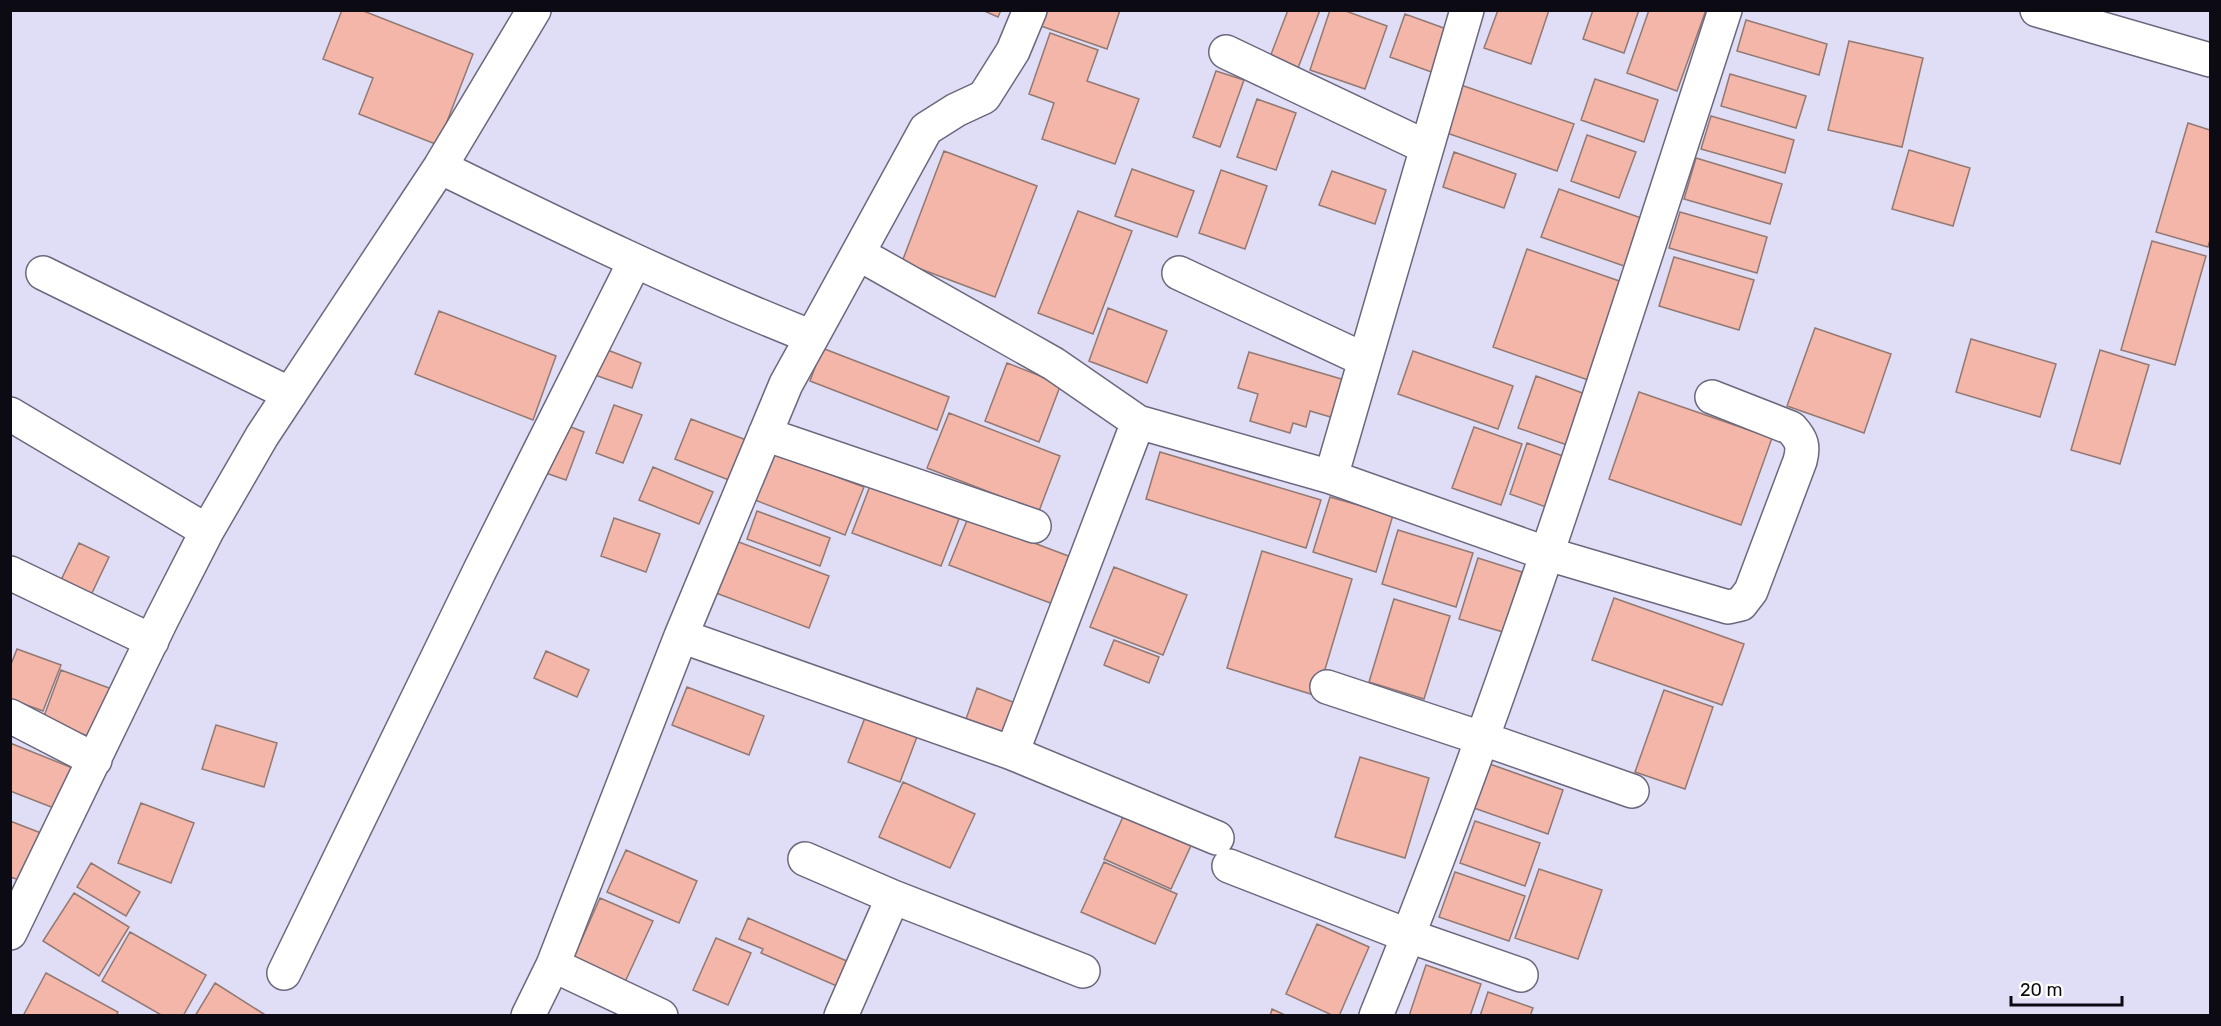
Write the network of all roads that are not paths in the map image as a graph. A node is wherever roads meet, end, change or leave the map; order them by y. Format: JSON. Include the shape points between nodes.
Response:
{"nodes":[{"id":1,"x":534,"y":10,"type":"edge"},
{"id":2,"x":1030,"y":10,"type":"edge"},
{"id":3,"x":1467,"y":10,"type":"edge"},
{"id":4,"x":1725,"y":10,"type":"edge"},
{"id":5,"x":2037,"y":10,"type":"edge"},
{"id":6,"x":1226,"y":52,"type":"dead end"},
{"id":7,"x":2211,"y":60,"type":"edge"},
{"id":8,"x":1426,"y":147,"type":"junction"},
{"id":9,"x":440,"y":167,"type":"junction"},
{"id":10,"x":859,"y":254,"type":"junction"},
{"id":11,"x":634,"y":261,"type":"junction"},
{"id":12,"x":43,"y":273,"type":"dead end"},
{"id":13,"x":1179,"y":273,"type":"dead end"},
{"id":14,"x":812,"y":337,"type":"junction"},
{"id":15,"x":1365,"y":360,"type":"junction"},
{"id":16,"x":290,"y":394,"type":"junction"},
{"id":17,"x":1712,"y":397,"type":"dead end"},
{"id":18,"x":10,"y":414,"type":"edge"},
{"id":19,"x":1138,"y":422,"type":"junction"},
{"id":20,"x":765,"y":434,"type":"junction"},
{"id":21,"x":1331,"y":477,"type":"junction"},
{"id":22,"x":1034,"y":526,"type":"dead end"},
{"id":23,"x":207,"y":531,"type":"junction"},
{"id":24,"x":1548,"y":554,"type":"junction"},
{"id":25,"x":10,"y":573,"type":"edge"},
{"id":26,"x":681,"y":636,"type":"junction"},
{"id":27,"x":152,"y":640,"type":"junction"},
{"id":28,"x":1328,"y":687,"type":"dead end"},
{"id":29,"x":10,"y":716,"type":"edge"},
{"id":30,"x":1481,"y":738,"type":"junction"},
{"id":31,"x":1012,"y":753,"type":"junction"},
{"id":32,"x":95,"y":760,"type":"junction"},
{"id":33,"x":1632,"y":791,"type":"dead end"},
{"id":34,"x":805,"y":860,"type":"dead end"},
{"id":35,"x":893,"y":897,"type":"junction"},
{"id":36,"x":10,"y":933,"type":"edge"},
{"id":37,"x":1409,"y":936,"type":"junction"},
{"id":38,"x":553,"y":965,"type":"junction"},
{"id":39,"x":1083,"y":971,"type":"dead end"},
{"id":40,"x":284,"y":973,"type":"dead end"},
{"id":41,"x":1521,"y":975,"type":"dead end"},
{"id":42,"x":528,"y":1016,"type":"edge"},
{"id":43,"x":661,"y":1016,"type":"edge"},
{"id":44,"x":841,"y":1016,"type":"edge"},
{"id":45,"x":1376,"y":1016,"type":"edge"}],
"edges":[{"from":1,"to":9,"type":"street"},
{"from":2,"to":10,"type":"street","via":[[1013,51],[984,97],[926,129]]},
{"from":3,"to":8,"type":"street"},
{"from":4,"to":24,"type":"street"},
{"from":5,"to":7,"type":"street"},
{"from":6,"to":8,"type":"street"},
{"from":8,"to":15,"type":"street"},
{"from":9,"to":11,"type":"street"},
{"from":9,"to":16,"type":"street"},
{"from":10,"to":14,"type":"street"},
{"from":10,"to":19,"type":"street","via":[[1054,364]]},
{"from":11,"to":14,"type":"street"},
{"from":11,"to":40,"type":"street"},
{"from":12,"to":16,"type":"street"},
{"from":13,"to":15,"type":"street"},
{"from":14,"to":20,"type":"street"},
{"from":15,"to":21,"type":"street"},
{"from":16,"to":23,"type":"street"},
{"from":17,"to":24,"type":"street","via":[[1791,428],[1803,448],[1751,591],[1741,604],[1728,607]]},
{"from":18,"to":23,"type":"street"},
{"from":19,"to":21,"type":"street"},
{"from":19,"to":31,"type":"street"},
{"from":20,"to":22,"type":"street"},
{"from":20,"to":26,"type":"street"},
{"from":21,"to":24,"type":"street"},
{"from":23,"to":27,"type":"street"},
{"from":24,"to":30,"type":"street"},
{"from":25,"to":27,"type":"street"},
{"from":26,"to":31,"type":"street"},
{"from":26,"to":38,"type":"street"},
{"from":27,"to":32,"type":"street"},
{"from":28,"to":30,"type":"street"},
{"from":29,"to":32,"type":"street"},
{"from":30,"to":33,"type":"street"},
{"from":30,"to":37,"type":"street"},
{"from":31,"to":37,"type":"street"},
{"from":32,"to":36,"type":"street"},
{"from":34,"to":35,"type":"street"},
{"from":35,"to":39,"type":"street"},
{"from":35,"to":44,"type":"street"},
{"from":37,"to":41,"type":"street"},
{"from":37,"to":45,"type":"street"},
{"from":38,"to":42,"type":"street"},
{"from":38,"to":43,"type":"street"}]}
